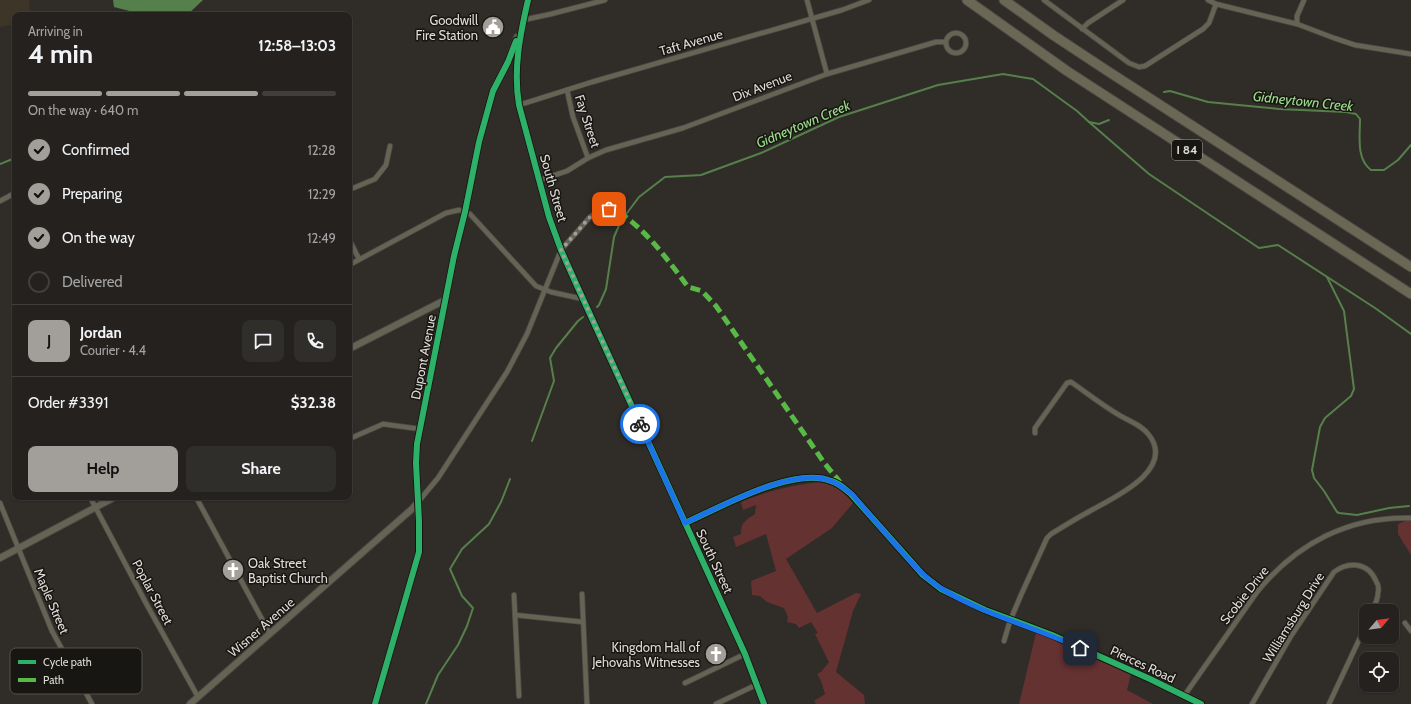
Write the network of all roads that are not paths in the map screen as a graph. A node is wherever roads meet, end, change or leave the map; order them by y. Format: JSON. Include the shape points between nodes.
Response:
{"nodes":[{"id":1,"x":528,"y":0,"type":"edge"},
{"id":2,"x":605,"y":0,"type":"edge"},
{"id":3,"x":807,"y":0,"type":"edge"},
{"id":4,"x":869,"y":0,"type":"edge"},
{"id":5,"x":967,"y":0,"type":"edge"},
{"id":6,"x":1004,"y":0,"type":"edge"},
{"id":7,"x":1044,"y":0,"type":"edge"},
{"id":8,"x":1123,"y":0,"type":"edge"},
{"id":9,"x":1208,"y":0,"type":"edge"},
{"id":10,"x":1304,"y":0,"type":"edge"},
{"id":11,"x":1216,"y":4,"type":"junction"},
{"id":12,"x":813,"y":18,"type":"junction"},
{"id":13,"x":523,"y":20,"type":"junction"},
{"id":14,"x":1297,"y":24,"type":"junction"},
{"id":15,"x":1082,"y":29,"type":"junction"},
{"id":16,"x":946,"y":42,"type":"junction"},
{"id":17,"x":1411,"y":54,"type":"edge"},
{"id":18,"x":827,"y":74,"type":"junction"},
{"id":19,"x":566,"y":90,"type":"junction"},
{"id":20,"x":519,"y":105,"type":"junction"},
{"id":21,"x":390,"y":146,"type":"dead end"},
{"id":22,"x":588,"y":158,"type":"junction"},
{"id":23,"x":540,"y":180,"type":"junction"},
{"id":24,"x":352,"y":188,"type":"edge"},
{"id":25,"x":12,"y":195,"type":"edge"},
{"id":26,"x":0,"y":201,"type":"edge"},
{"id":27,"x":465,"y":212,"type":"junction"},
{"id":28,"x":619,"y":212,"type":"dead end"},
{"id":29,"x":352,"y":245,"type":"edge"},
{"id":30,"x":561,"y":250,"type":"junction"},
{"id":31,"x":359,"y":259,"type":"junction"},
{"id":32,"x":352,"y":263,"type":"edge"},
{"id":33,"x":1411,"y":267,"type":"edge"},
{"id":34,"x":545,"y":290,"type":"junction"},
{"id":35,"x":1411,"y":294,"type":"edge"},
{"id":36,"x":583,"y":299,"type":"junction"},
{"id":37,"x":445,"y":300,"type":"junction"},
{"id":38,"x":352,"y":347,"type":"edge"},
{"id":39,"x":420,"y":429,"type":"junction"},
{"id":40,"x":1035,"y":433,"type":"dead end"},
{"id":41,"x":352,"y":438,"type":"edge"},
{"id":42,"x":91,"y":500,"type":"edge"},
{"id":43,"x":110,"y":500,"type":"edge"},
{"id":44,"x":198,"y":500,"type":"edge"},
{"id":45,"x":418,"y":502,"type":"junction"},
{"id":46,"x":0,"y":503,"type":"edge"},
{"id":47,"x":95,"y":508,"type":"junction"},
{"id":48,"x":1411,"y":518,"type":"edge"},
{"id":49,"x":685,"y":523,"type":"junction"},
{"id":50,"x":19,"y":549,"type":"junction"},
{"id":51,"x":0,"y":558,"type":"edge"},
{"id":52,"x":582,"y":594,"type":"dead end"},
{"id":53,"x":514,"y":595,"type":"dead end"},
{"id":54,"x":1375,"y":604,"type":"edge"},
{"id":55,"x":515,"y":615,"type":"junction"},
{"id":56,"x":1010,"y":621,"type":"junction"},
{"id":57,"x":583,"y":622,"type":"junction"},
{"id":58,"x":1406,"y":623,"type":"dead end"},
{"id":59,"x":1411,"y":631,"type":"edge"},
{"id":60,"x":270,"y":634,"type":"junction"},
{"id":61,"x":1359,"y":640,"type":"edge"},
{"id":62,"x":1004,"y":642,"type":"dead end"},
{"id":63,"x":61,"y":648,"type":"edge"},
{"id":64,"x":745,"y":654,"type":"junction"},
{"id":65,"x":685,"y":683,"type":"dead end"},
{"id":66,"x":758,"y":684,"type":"junction"},
{"id":67,"x":87,"y":694,"type":"edge"},
{"id":68,"x":519,"y":696,"type":"dead end"},
{"id":69,"x":1184,"y":696,"type":"junction"},
{"id":70,"x":198,"y":697,"type":"junction"},
{"id":71,"x":92,"y":704,"type":"edge"},
{"id":72,"x":190,"y":704,"type":"edge"},
{"id":73,"x":375,"y":704,"type":"edge"},
{"id":74,"x":587,"y":704,"type":"edge"},
{"id":75,"x":716,"y":704,"type":"edge"},
{"id":76,"x":764,"y":704,"type":"edge"},
{"id":77,"x":1201,"y":704,"type":"edge"},
{"id":78,"x":1252,"y":704,"type":"edge"},
{"id":79,"x":1329,"y":704,"type":"edge"}],
"edges":[{"from":1,"to":13,"type":"street"},
{"from":2,"to":13,"type":"street"},
{"from":3,"to":12,"type":"street"},
{"from":4,"to":12,"type":"street","name":"Taft Avenue"},
{"from":5,"to":35,"type":"highway","number":"I 84","via":[[1067,71]]},
{"from":6,"to":33,"type":"highway","number":"I 84","via":[[1090,60]]},
{"from":7,"to":15,"type":"street"},
{"from":8,"to":15,"type":"street"},
{"from":9,"to":11,"type":"street"},
{"from":10,"to":14,"type":"street","via":[[1297,16]]},
{"from":11,"to":14,"type":"street"},
{"from":11,"to":15,"type":"street","via":[[1209,23],[1204,28],[1145,66],[1139,67],[1129,63]]},
{"from":12,"to":18,"type":"street"},
{"from":12,"to":19,"type":"street","name":"Taft Avenue"},
{"from":13,"to":20,"type":"street","name":"South Street","via":[[516,67]]},
{"from":13,"to":27,"type":"street","name":"Dupont Avenue","via":[[508,62],[493,91],[479,142]]},
{"from":14,"to":17,"type":"street","via":[[1355,44]]},
{"from":16,"to":16,"type":"street","via":[[950,52],[956,54],[963,52],[967,42],[962,34],[955,33],[949,36]]},
{"from":16,"to":18,"type":"street","name":"Dix Avenue","via":[[936,42]]},
{"from":18,"to":22,"type":"street","name":"Dix Avenue","via":[[683,128],[606,150]]},
{"from":19,"to":20,"type":"street","name":"Taft Avenue"},
{"from":19,"to":22,"type":"street","name":"Fay Street"},
{"from":20,"to":23,"type":"street","name":"South Street"},
{"from":21,"to":24,"type":"street","via":[[386,165],[375,179]]},
{"from":22,"to":23,"type":"street","name":"Dix Avenue","via":[[567,171]]},
{"from":23,"to":30,"type":"street","name":"South Street","via":[[549,217]]},
{"from":25,"to":26,"type":"street"},
{"from":27,"to":31,"type":"street","via":[[455,210],[446,213]]},
{"from":27,"to":34,"type":"street","via":[[470,214],[536,286]]},
{"from":27,"to":37,"type":"street","name":"Dupont Avenue"},
{"from":28,"to":30,"type":"street","via":[[609,209],[599,211],[590,217]]},
{"from":29,"to":31,"type":"street"},
{"from":30,"to":34,"type":"street"},
{"from":30,"to":36,"type":"street","name":"South Street"},
{"from":31,"to":32,"type":"street"},
{"from":34,"to":36,"type":"street"},
{"from":34,"to":45,"type":"street","via":[[527,334],[507,372],[438,478]]},
{"from":36,"to":49,"type":"street","name":"South Street"},
{"from":37,"to":38,"type":"street"},
{"from":37,"to":39,"type":"street","name":"Dupont Avenue"},
{"from":39,"to":41,"type":"street","via":[[383,424]]},
{"from":39,"to":45,"type":"street","name":"Dupont Avenue","via":[[416,463]]},
{"from":40,"to":56,"type":"street","via":[[1035,428],[1067,383],[1071,382],[1145,430],[1155,446],[1155,454],[1144,476],[1131,488],[1047,538]]},
{"from":42,"to":47,"type":"street","name":"Poplar Street"},
{"from":43,"to":47,"type":"street"},
{"from":44,"to":60,"type":"street"},
{"from":45,"to":60,"type":"street","name":"Wisner Avenue"},
{"from":45,"to":73,"type":"street","name":"Dupont Avenue","via":[[419,552]]},
{"from":46,"to":50,"type":"street","name":"Maple Street"},
{"from":47,"to":50,"type":"street"},
{"from":47,"to":70,"type":"street","name":"Poplar Street"},
{"from":48,"to":69,"type":"street","name":"Scobie Drive","via":[[1379,519],[1341,530],[1320,538],[1287,560],[1257,592]]},
{"from":49,"to":56,"type":"street","name":"Pierces Road","via":[[778,483],[809,478],[832,481],[852,494],[923,575],[941,589]]},
{"from":49,"to":64,"type":"street","name":"South Street"},
{"from":50,"to":51,"type":"street"},
{"from":50,"to":63,"type":"street","name":"Maple Street"},
{"from":52,"to":57,"type":"street"},
{"from":53,"to":55,"type":"street"},
{"from":54,"to":78,"type":"street","name":"Williamsburg Drive","via":[[1379,592],[1371,572],[1352,564],[1334,572],[1291,636]]},
{"from":55,"to":57,"type":"street"},
{"from":55,"to":68,"type":"street"},
{"from":56,"to":62,"type":"street"},
{"from":56,"to":69,"type":"street","name":"Pierces Road","via":[[1052,635]]},
{"from":57,"to":74,"type":"street"},
{"from":58,"to":59,"type":"street"},
{"from":60,"to":70,"type":"street","name":"Wisner Avenue"},
{"from":61,"to":79,"type":"street"},
{"from":64,"to":65,"type":"street"},
{"from":64,"to":66,"type":"street","name":"South Street"},
{"from":66,"to":75,"type":"street"},
{"from":66,"to":76,"type":"street","name":"South Street"},
{"from":67,"to":71,"type":"street","name":"Maple Street"},
{"from":69,"to":77,"type":"street","name":"Pierces Road"},
{"from":70,"to":72,"type":"street","name":"Wisner Avenue"}]}
